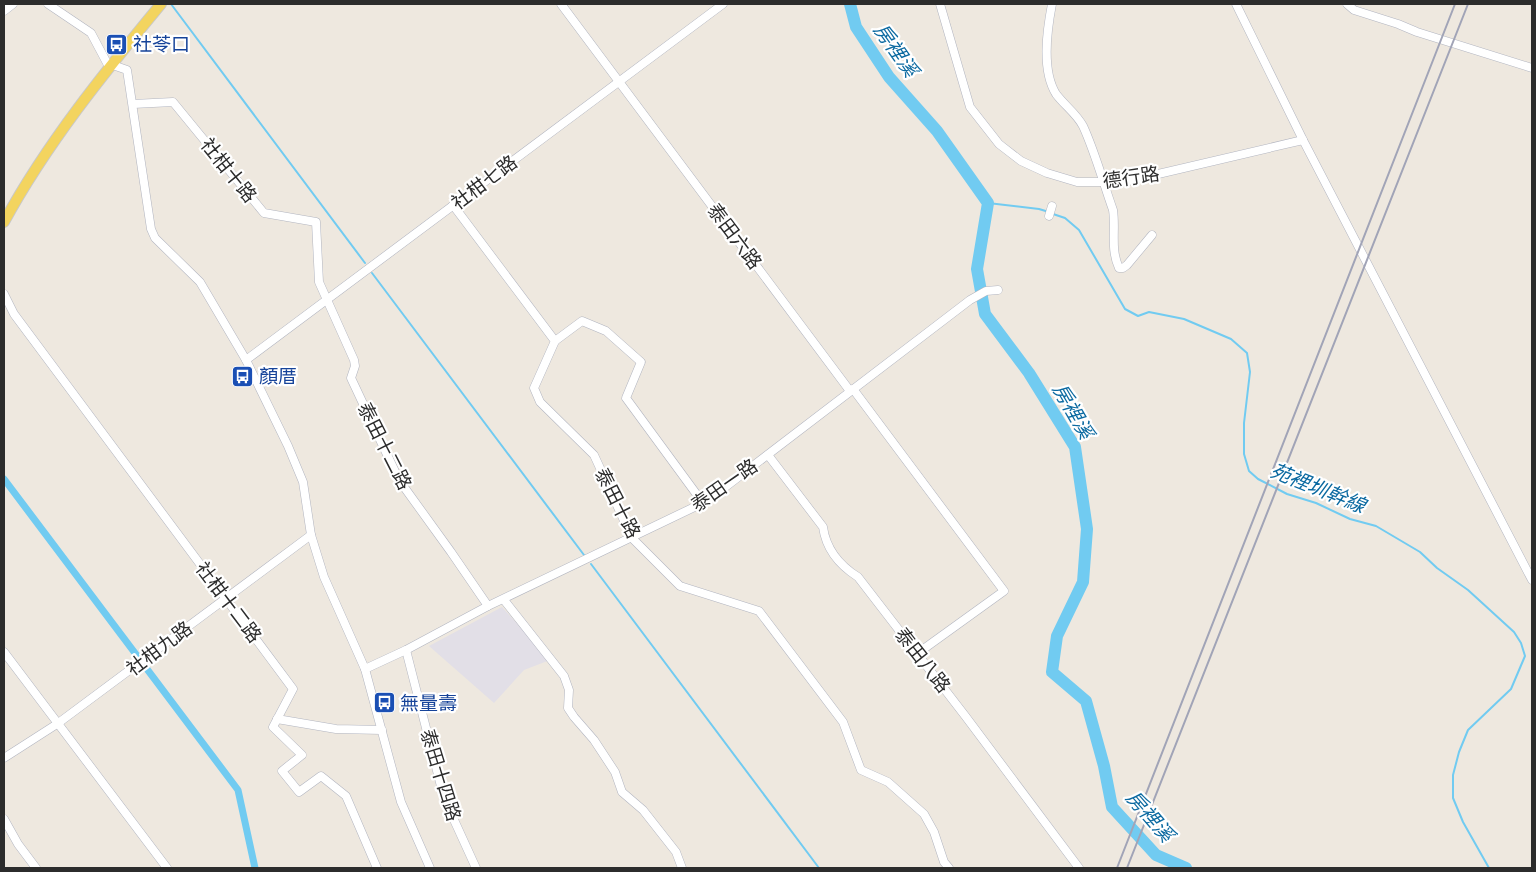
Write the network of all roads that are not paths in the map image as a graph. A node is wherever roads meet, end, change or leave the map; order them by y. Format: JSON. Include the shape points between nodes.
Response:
{"nodes":[{"id":1,"x":13,"y":4,"type":"edge"},
{"id":2,"x":48,"y":4,"type":"edge"},
{"id":3,"x":161,"y":4,"type":"edge"},
{"id":4,"x":561,"y":4,"type":"edge"},
{"id":5,"x":723,"y":4,"type":"edge"},
{"id":6,"x":940,"y":4,"type":"edge"},
{"id":7,"x":1052,"y":4,"type":"edge"},
{"id":8,"x":1236,"y":4,"type":"edge"},
{"id":9,"x":1347,"y":4,"type":"edge"},
{"id":10,"x":4,"y":11,"type":"edge"},
{"id":11,"x":111,"y":64,"type":"junction"},
{"id":12,"x":1532,"y":68,"type":"edge"},
{"id":13,"x":619,"y":81,"type":"junction"},
{"id":14,"x":133,"y":104,"type":"junction"},
{"id":15,"x":1303,"y":140,"type":"junction"},
{"id":16,"x":1103,"y":183,"type":"junction"},
{"id":17,"x":453,"y":205,"type":"junction"},
{"id":18,"x":1052,"y":206,"type":"dead end"},
{"id":19,"x":1049,"y":216,"type":"dead end"},
{"id":20,"x":4,"y":222,"type":"edge"},
{"id":21,"x":1152,"y":235,"type":"dead end"},
{"id":22,"x":998,"y":290,"type":"dead end"},
{"id":23,"x":4,"y":294,"type":"edge"},
{"id":24,"x":327,"y":299,"type":"junction"},
{"id":25,"x":555,"y":340,"type":"junction"},
{"id":26,"x":246,"y":360,"type":"junction"},
{"id":27,"x":852,"y":390,"type":"junction"},
{"id":28,"x":768,"y":455,"type":"junction"},
{"id":29,"x":703,"y":503,"type":"junction"},
{"id":30,"x":311,"y":535,"type":"junction"},
{"id":31,"x":632,"y":538,"type":"junction"},
{"id":32,"x":1532,"y":580,"type":"edge"},
{"id":33,"x":226,"y":598,"type":"junction"},
{"id":34,"x":504,"y":600,"type":"junction"},
{"id":35,"x":488,"y":606,"type":"junction"},
{"id":36,"x":406,"y":650,"type":"junction"},
{"id":37,"x":4,"y":652,"type":"edge"},
{"id":38,"x":918,"y":653,"type":"junction"},
{"id":39,"x":365,"y":669,"type":"junction"},
{"id":40,"x":277,"y":719,"type":"junction"},
{"id":41,"x":57,"y":724,"type":"junction"},
{"id":42,"x":382,"y":730,"type":"junction"},
{"id":43,"x":4,"y":758,"type":"edge"},
{"id":44,"x":4,"y":820,"type":"edge"},
{"id":45,"x":36,"y":868,"type":"edge"},
{"id":46,"x":167,"y":868,"type":"edge"},
{"id":47,"x":377,"y":868,"type":"edge"},
{"id":48,"x":430,"y":868,"type":"edge"},
{"id":49,"x":476,"y":868,"type":"edge"},
{"id":50,"x":682,"y":868,"type":"edge"},
{"id":51,"x":949,"y":868,"type":"edge"},
{"id":52,"x":1079,"y":868,"type":"edge"}],
"edges":[{"from":1,"to":10,"type":"street"},
{"from":2,"to":11,"type":"street","via":[[90,33],[107,63]]},
{"from":3,"to":11,"type":"main road"},
{"from":4,"to":13,"type":"street","name":"泰田六路"},
{"from":5,"to":13,"type":"street","name":"社柑七路"},
{"from":6,"to":16,"type":"street","name":"德行路","via":[[970,107],[999,144],[1021,161],[1047,173],[1077,182]]},
{"from":7,"to":16,"type":"street","via":[[1047,74],[1056,94],[1080,121]]},
{"from":8,"to":15,"type":"street"},
{"from":9,"to":12,"type":"street","via":[[1354,10],[1416,32]]},
{"from":11,"to":14,"type":"street","via":[[127,70]]},
{"from":11,"to":20,"type":"main road","via":[[62,130]]},
{"from":13,"to":17,"type":"street","name":"社柑七路"},
{"from":13,"to":27,"type":"street","name":"泰田六路"},
{"from":14,"to":24,"type":"street","name":"社柑十路","via":[[173,102],[264,213],[316,222],[318,282]]},
{"from":14,"to":26,"type":"street","via":[[151,230],[200,282]]},
{"from":15,"to":16,"type":"street","name":"德行路","via":[[1124,182]]},
{"from":15,"to":32,"type":"street"},
{"from":16,"to":21,"type":"street","via":[[1113,210],[1114,250],[1119,268],[1127,264]]},
{"from":17,"to":24,"type":"street","name":"社柑七路"},
{"from":17,"to":25,"type":"street"},
{"from":18,"to":19,"type":"street"},
{"from":22,"to":27,"type":"street","name":"泰田一路","via":[[974,296]]},
{"from":23,"to":33,"type":"street","name":"社柑十二路","via":[[14,314]]},
{"from":24,"to":26,"type":"street","name":"社柑七路"},
{"from":24,"to":35,"type":"street","name":"泰田十二路","via":[[354,360],[351,378],[399,480]]},
{"from":25,"to":29,"type":"street","via":[[582,321],[606,332],[641,362],[626,398]]},
{"from":25,"to":31,"type":"street","name":"泰田十路","via":[[534,388],[540,402],[594,455]]},
{"from":26,"to":30,"type":"street","via":[[303,482]]},
{"from":27,"to":28,"type":"street","name":"泰田一路"},
{"from":27,"to":38,"type":"street","name":"泰田六路","via":[[1004,591]]},
{"from":28,"to":29,"type":"street","name":"泰田一路"},
{"from":28,"to":38,"type":"street","name":"泰田八路","via":[[823,527],[825,540],[843,567],[858,577]]},
{"from":29,"to":31,"type":"street","name":"泰田一路"},
{"from":30,"to":33,"type":"street","name":"社柑九路"},
{"from":30,"to":39,"type":"street","via":[[324,577]]},
{"from":31,"to":34,"type":"street","name":"泰田一路"},
{"from":31,"to":51,"type":"street","name":"泰田十路","via":[[680,586],[759,612],[843,722],[861,770],[888,782],[924,814]]},
{"from":33,"to":40,"type":"street","name":"社柑十二路","via":[[293,688]]},
{"from":33,"to":41,"type":"street","name":"社柑九路"},
{"from":34,"to":35,"type":"street","name":"泰田一路"},
{"from":34,"to":50,"type":"street","via":[[564,676],[569,690],[568,708],[574,718],[594,740],[615,772],[622,792],[643,810],[676,852]]},
{"from":35,"to":36,"type":"street","name":"泰田一路"},
{"from":36,"to":39,"type":"street","name":"泰田一路"},
{"from":36,"to":49,"type":"street","name":"泰田十四路","via":[[444,798]]},
{"from":37,"to":41,"type":"street"},
{"from":38,"to":52,"type":"street","name":"泰田八路"},
{"from":39,"to":42,"type":"street"},
{"from":40,"to":42,"type":"street","via":[[336,729]]},
{"from":40,"to":47,"type":"street","via":[[273,727],[302,755],[282,771],[299,792],[321,776],[346,796]]},
{"from":41,"to":43,"type":"street","name":"社柑九路"},
{"from":41,"to":46,"type":"street"},
{"from":42,"to":48,"type":"street","via":[[401,802]]},
{"from":44,"to":45,"type":"street"}]}
